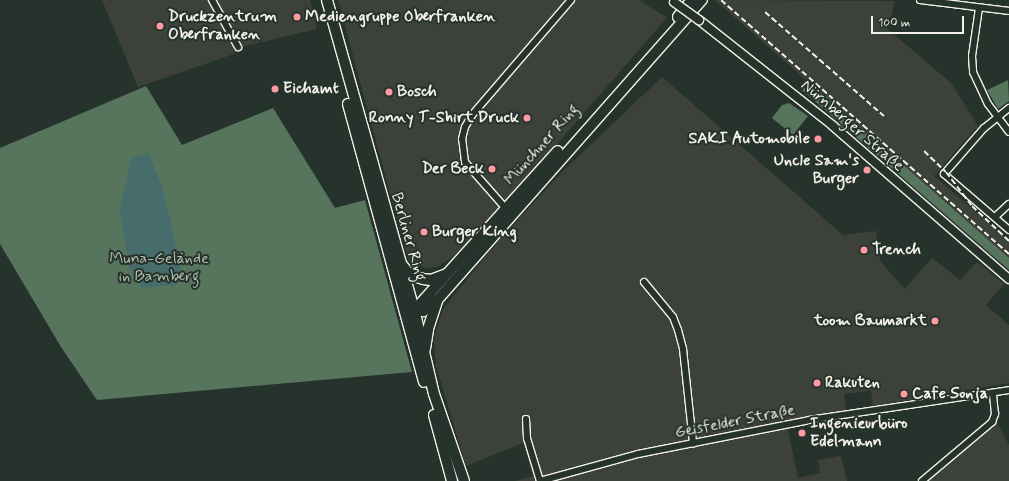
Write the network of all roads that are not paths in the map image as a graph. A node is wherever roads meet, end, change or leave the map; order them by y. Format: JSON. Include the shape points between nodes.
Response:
{"nodes":[{"id":1,"x":212,"y":0,"type":"edge"},
{"id":2,"x":320,"y":0,"type":"edge"},
{"id":3,"x":327,"y":0,"type":"edge"},
{"id":4,"x":571,"y":0,"type":"edge"},
{"id":5,"x":692,"y":0,"type":"edge"},
{"id":6,"x":702,"y":0,"type":"edge"},
{"id":7,"x":920,"y":0,"type":"edge"},
{"id":8,"x":673,"y":1,"type":"edge"},
{"id":9,"x":938,"y":1,"type":"edge"},
{"id":10,"x":979,"y":8,"type":"junction"},
{"id":11,"x":1009,"y":11,"type":"edge"},
{"id":12,"x":238,"y":47,"type":"dead end"},
{"id":13,"x":1009,"y":108,"type":"edge"},
{"id":14,"x":998,"y":116,"type":"junction"},
{"id":15,"x":1009,"y":132,"type":"edge"},
{"id":16,"x":1009,"y":204,"type":"edge"},
{"id":17,"x":508,"y":212,"type":"junction"},
{"id":18,"x":995,"y":217,"type":"junction"},
{"id":19,"x":1009,"y":230,"type":"edge"},
{"id":20,"x":400,"y":262,"type":"junction"},
{"id":21,"x":449,"y":273,"type":"junction"},
{"id":22,"x":1009,"y":279,"type":"edge"},
{"id":23,"x":644,"y":282,"type":"dead end"},
{"id":24,"x":438,"y":299,"type":"junction"},
{"id":25,"x":402,"y":303,"type":"junction"},
{"id":26,"x":414,"y":309,"type":"junction"},
{"id":27,"x":408,"y":325,"type":"junction"},
{"id":28,"x":424,"y":357,"type":"junction"},
{"id":29,"x":1009,"y":390,"type":"edge"},
{"id":30,"x":993,"y":394,"type":"junction"},
{"id":31,"x":526,"y":419,"type":"dead end"},
{"id":32,"x":693,"y":444,"type":"junction"},
{"id":33,"x":452,"y":481,"type":"edge"},
{"id":34,"x":464,"y":481,"type":"edge"},
{"id":35,"x":540,"y":481,"type":"edge"},
{"id":36,"x":922,"y":481,"type":"edge"}],
"edges":[{"from":1,"to":12,"type":"street"},
{"from":2,"to":25,"type":"main road","name":"Berliner Ring"},
{"from":3,"to":20,"type":"main road","name":"Berliner Ring"},
{"from":4,"to":17,"type":"street","via":[[472,115],[465,128],[462,139],[465,162]]},
{"from":5,"to":17,"type":"main road","name":"Münchner Ring"},
{"from":6,"to":17,"type":"main road","name":"Münchner Ring"},
{"from":7,"to":9,"type":"street"},
{"from":8,"to":22,"type":"street","name":"Nürnberger Straße","bridge":true,"via":[[833,126]]},
{"from":9,"to":10,"type":"street"},
{"from":10,"to":11,"type":"street"},
{"from":10,"to":14,"type":"street","via":[[972,56],[973,72],[981,92]]},
{"from":13,"to":14,"type":"street"},
{"from":14,"to":15,"type":"street"},
{"from":14,"to":18,"type":"street","via":[[984,128],[944,174]]},
{"from":16,"to":18,"type":"street"},
{"from":17,"to":21,"type":"main road","name":"Münchner Ring"},
{"from":17,"to":24,"type":"main road","name":"Münchner Ring"},
{"from":18,"to":19,"type":"street"},
{"from":20,"to":21,"type":"main road","via":[[410,275],[422,279],[431,280]]},
{"from":20,"to":26,"type":"main road","name":"Berliner Ring"},
{"from":21,"to":26,"type":"main road","name":"Münchner Ring"},
{"from":23,"to":32,"type":"street","via":[[673,317],[678,330],[683,349]]},
{"from":24,"to":26,"type":"main road","via":[[425,310]]},
{"from":24,"to":28,"type":"main road","via":[[428,329]]},
{"from":25,"to":26,"type":"main road"},
{"from":25,"to":27,"type":"main road","name":"Berliner Ring"},
{"from":26,"to":27,"type":"main road"},
{"from":26,"to":28,"type":"main road","name":"Berliner Ring"},
{"from":27,"to":33,"type":"main road","name":"Berliner Ring"},
{"from":28,"to":34,"type":"main road","name":"Berliner Ring"},
{"from":29,"to":30,"type":"street","name":"Geisfelder Straße"},
{"from":30,"to":32,"type":"street","name":"Geisfelder Straße","via":[[809,420]]},
{"from":30,"to":36,"type":"street","via":[[995,414],[992,422]]},
{"from":31,"to":35,"type":"street","name":"Geisfelder Straße","via":[[527,438]]},
{"from":32,"to":35,"type":"street","name":"Geisfelder Straße","via":[[633,456]]}]}
